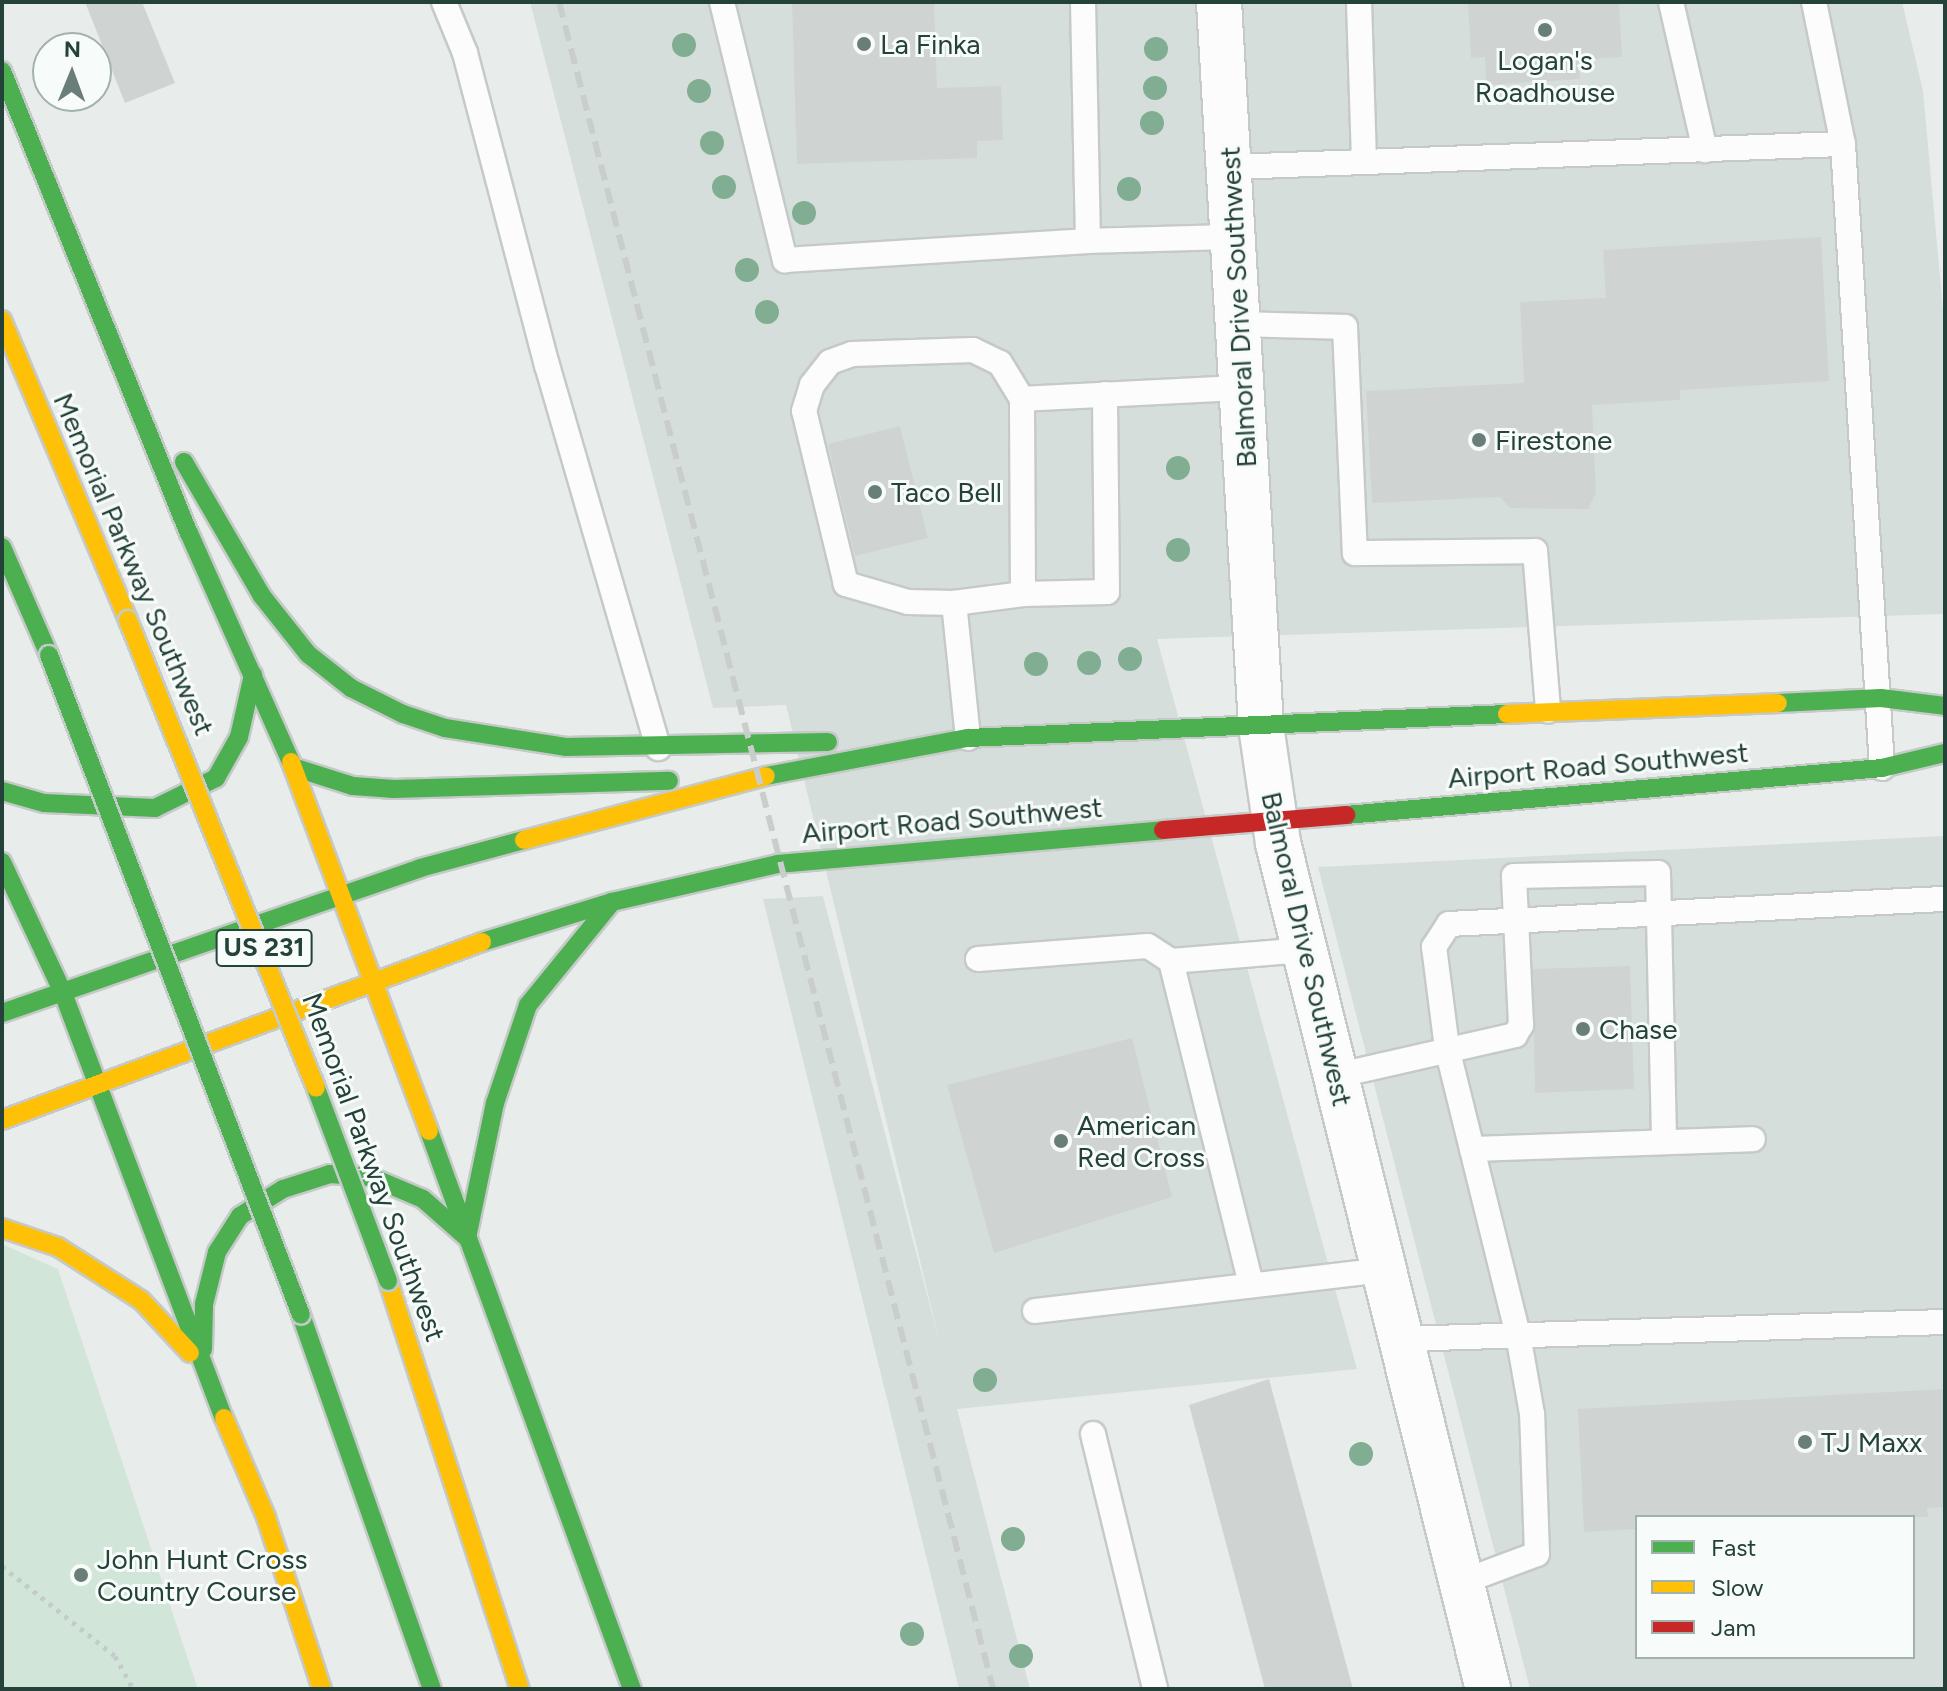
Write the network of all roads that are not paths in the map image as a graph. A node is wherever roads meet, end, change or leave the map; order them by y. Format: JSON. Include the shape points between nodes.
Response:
{"nodes":[{"id":1,"x":444,"y":2,"type":"edge"},
{"id":2,"x":722,"y":2,"type":"edge"},
{"id":3,"x":1083,"y":2,"type":"edge"},
{"id":4,"x":1219,"y":2,"type":"edge"},
{"id":5,"x":1359,"y":2,"type":"edge"},
{"id":6,"x":1671,"y":2,"type":"edge"},
{"id":7,"x":1814,"y":2,"type":"edge"},
{"id":8,"x":2,"y":71,"type":"edge"},
{"id":9,"x":1843,"y":144,"type":"junction"},
{"id":10,"x":1705,"y":150,"type":"junction"},
{"id":11,"x":1364,"y":161,"type":"junction"},
{"id":12,"x":1232,"y":167,"type":"junction"},
{"id":13,"x":1235,"y":237,"type":"junction"},
{"id":14,"x":1088,"y":241,"type":"junction"},
{"id":15,"x":2,"y":320,"type":"edge"},
{"id":16,"x":1240,"y":324,"type":"junction"},
{"id":17,"x":108,"y":332,"type":"junction"},
{"id":18,"x":1241,"y":388,"type":"junction"},
{"id":19,"x":1105,"y":394,"type":"junction"},
{"id":20,"x":1022,"y":399,"type":"junction"},
{"id":21,"x":2,"y":547,"type":"edge"},
{"id":22,"x":1023,"y":594,"type":"junction"},
{"id":23,"x":954,"y":603,"type":"junction"},
{"id":24,"x":253,"y":675,"type":"junction"},
{"id":25,"x":1881,"y":698,"type":"junction"},
{"id":26,"x":1945,"y":706,"type":"edge"},
{"id":27,"x":1548,"y":710,"type":"junction"},
{"id":28,"x":1261,"y":726,"type":"junction"},
{"id":29,"x":968,"y":738,"type":"junction"},
{"id":30,"x":658,"y":748,"type":"junction"},
{"id":31,"x":1945,"y":753,"type":"edge"},
{"id":32,"x":293,"y":767,"type":"junction"},
{"id":33,"x":1882,"y":768,"type":"junction"},
{"id":34,"x":756,"y":778,"type":"junction"},
{"id":35,"x":2,"y":791,"type":"edge"},
{"id":36,"x":1275,"y":822,"type":"junction"},
{"id":37,"x":2,"y":862,"type":"edge"},
{"id":38,"x":342,"y":892,"type":"junction"},
{"id":39,"x":1945,"y":899,"type":"edge"},
{"id":40,"x":612,"y":902,"type":"junction"},
{"id":41,"x":1659,"y":913,"type":"junction"},
{"id":42,"x":1515,"y":920,"type":"junction"},
{"id":43,"x":1304,"y":950,"type":"junction"},
{"id":44,"x":978,"y":959,"type":"dead end"},
{"id":45,"x":1171,"y":961,"type":"junction"},
{"id":46,"x":373,"y":979,"type":"junction"},
{"id":47,"x":63,"y":993,"type":"junction"},
{"id":48,"x":2,"y":1013,"type":"edge"},
{"id":49,"x":1447,"y":1048,"type":"junction"},
{"id":50,"x":1335,"y":1076,"type":"junction"},
{"id":51,"x":98,"y":1086,"type":"junction"},
{"id":52,"x":2,"y":1120,"type":"edge"},
{"id":53,"x":1753,"y":1139,"type":"dead end"},
{"id":54,"x":1664,"y":1142,"type":"junction"},
{"id":55,"x":1472,"y":1149,"type":"junction"},
{"id":56,"x":2,"y":1228,"type":"edge"},
{"id":57,"x":467,"y":1238,"type":"junction"},
{"id":58,"x":1384,"y":1270,"type":"junction"},
{"id":59,"x":1251,"y":1285,"type":"junction"},
{"id":60,"x":1035,"y":1311,"type":"dead end"},
{"id":61,"x":1945,"y":1322,"type":"edge"},
{"id":62,"x":1518,"y":1335,"type":"junction"},
{"id":63,"x":1401,"y":1339,"type":"junction"},
{"id":64,"x":203,"y":1367,"type":"junction"},
{"id":65,"x":1093,"y":1434,"type":"dead end"},
{"id":66,"x":1462,"y":1582,"type":"junction"},
{"id":67,"x":322,"y":1689,"type":"edge"},
{"id":68,"x":432,"y":1689,"type":"edge"},
{"id":69,"x":520,"y":1689,"type":"edge"},
{"id":70,"x":632,"y":1689,"type":"edge"},
{"id":71,"x":1155,"y":1689,"type":"edge"},
{"id":72,"x":1488,"y":1689,"type":"edge"}],
"edges":[{"from":1,"to":30,"type":"lane","via":[[465,53],[547,365]]},
{"from":2,"to":14,"type":"lane","via":[[785,260]]},
{"from":3,"to":14,"type":"lane"},
{"from":4,"to":12,"type":"street","name":"Balmoral Drive Southwest"},
{"from":5,"to":11,"type":"lane"},
{"from":6,"to":10,"type":"lane"},
{"from":7,"to":9,"type":"lane"},
{"from":8,"to":17,"type":"main road"},
{"from":9,"to":10,"type":"lane"},
{"from":9,"to":25,"type":"lane"},
{"from":10,"to":11,"type":"lane"},
{"from":11,"to":12,"type":"lane"},
{"from":12,"to":13,"type":"street","name":"Balmoral Drive Southwest"},
{"from":13,"to":14,"type":"lane"},
{"from":13,"to":16,"type":"street","name":"Balmoral Drive Southwest"},
{"from":15,"to":69,"type":"main road","name":"Memorial Parkway Southwest","number":"US 231","bridge":true,"via":[[264,950],[388,1281]]},
{"from":16,"to":18,"type":"street","name":"Balmoral Drive Southwest"},
{"from":16,"to":27,"type":"lane","via":[[1345,327],[1355,553],[1535,551]]},
{"from":17,"to":24,"type":"main road"},
{"from":17,"to":30,"type":"main road","via":[[262,596],[308,654],[351,688],[445,728],[566,747]]},
{"from":18,"to":19,"type":"lane"},
{"from":18,"to":28,"type":"street","name":"Balmoral Drive Southwest"},
{"from":19,"to":20,"type":"lane"},
{"from":19,"to":22,"type":"lane","via":[[1107,592]]},
{"from":20,"to":22,"type":"lane"},
{"from":20,"to":23,"type":"lane","via":[[1000,363],[973,350],[852,354],[830,362],[812,385],[804,411],[846,584],[908,602]]},
{"from":21,"to":68,"type":"main road","number":"US 231","bridge":true,"via":[[49,655],[301,1315]]},
{"from":22,"to":23,"type":"lane"},
{"from":23,"to":29,"type":"lane"},
{"from":24,"to":32,"type":"main road"},
{"from":24,"to":35,"type":"main road","via":[[239,737],[216,778],[155,808],[44,803]]},
{"from":25,"to":26,"type":"main road","name":"Airport Road Southwest"},
{"from":25,"to":27,"type":"main road","name":"Airport Road Southwest"},
{"from":25,"to":33,"type":"lane"},
{"from":27,"to":28,"type":"main road","name":"Airport Road Southwest"},
{"from":28,"to":29,"type":"main road","name":"Airport Road Southwest"},
{"from":28,"to":36,"type":"street","name":"Balmoral Drive Southwest"},
{"from":29,"to":30,"type":"main road"},
{"from":29,"to":34,"type":"main road","name":"Airport Road Southwest"},
{"from":31,"to":33,"type":"main road","name":"Airport Road Southwest"},
{"from":32,"to":34,"type":"main road","via":[[353,786],[409,790]]},
{"from":32,"to":38,"type":"main road"},
{"from":33,"to":36,"type":"main road","name":"Airport Road Southwest"},
{"from":34,"to":38,"type":"main road","name":"Airport Road Southwest"},
{"from":36,"to":40,"type":"main road","name":"Airport Road Southwest","via":[[778,864]]},
{"from":36,"to":43,"type":"street","name":"Balmoral Drive Southwest"},
{"from":37,"to":47,"type":"main road"},
{"from":38,"to":46,"type":"main road"},
{"from":38,"to":47,"type":"main road","name":"Airport Road Southwest"},
{"from":39,"to":41,"type":"lane"},
{"from":40,"to":46,"type":"main road","name":"Airport Road Southwest"},
{"from":40,"to":57,"type":"main road","via":[[528,1005],[495,1103]]},
{"from":41,"to":42,"type":"lane"},
{"from":41,"to":42,"type":"lane","via":[[1658,873],[1514,876]]},
{"from":41,"to":54,"type":"lane"},
{"from":42,"to":49,"type":"lane","via":[[1521,1025],[1515,1035]]},
{"from":42,"to":49,"type":"lane","via":[[1449,924],[1434,947]]},
{"from":43,"to":45,"type":"lane"},
{"from":43,"to":50,"type":"street","name":"Balmoral Drive Southwest"},
{"from":44,"to":45,"type":"lane","via":[[1148,946]]},
{"from":45,"to":59,"type":"lane"},
{"from":46,"to":51,"type":"main road","name":"Airport Road Southwest"},
{"from":46,"to":57,"type":"main road"},
{"from":47,"to":48,"type":"main road","name":"Airport Road Southwest"},
{"from":47,"to":51,"type":"main road"},
{"from":49,"to":50,"type":"lane"},
{"from":49,"to":55,"type":"lane"},
{"from":50,"to":58,"type":"street","name":"Balmoral Drive Southwest"},
{"from":51,"to":52,"type":"main road","name":"Airport Road Southwest"},
{"from":51,"to":64,"type":"main road"},
{"from":53,"to":54,"type":"lane"},
{"from":54,"to":55,"type":"lane"},
{"from":55,"to":62,"type":"lane"},
{"from":56,"to":64,"type":"main road","via":[[58,1247],[141,1300]]},
{"from":57,"to":64,"type":"main road","via":[[423,1199],[371,1177],[330,1174],[283,1189],[240,1216],[217,1252],[204,1304]]},
{"from":57,"to":70,"type":"main road"},
{"from":58,"to":59,"type":"lane"},
{"from":58,"to":63,"type":"street","name":"Balmoral Drive Southwest"},
{"from":59,"to":60,"type":"lane"},
{"from":61,"to":62,"type":"lane"},
{"from":62,"to":63,"type":"lane"},
{"from":62,"to":66,"type":"lane","via":[[1532,1414],[1537,1554]]},
{"from":63,"to":66,"type":"street","name":"Balmoral Drive Southwest"},
{"from":64,"to":67,"type":"main road","via":[[266,1517]]},
{"from":65,"to":71,"type":"lane"},
{"from":66,"to":72,"type":"street","name":"Balmoral Drive Southwest"}]}
